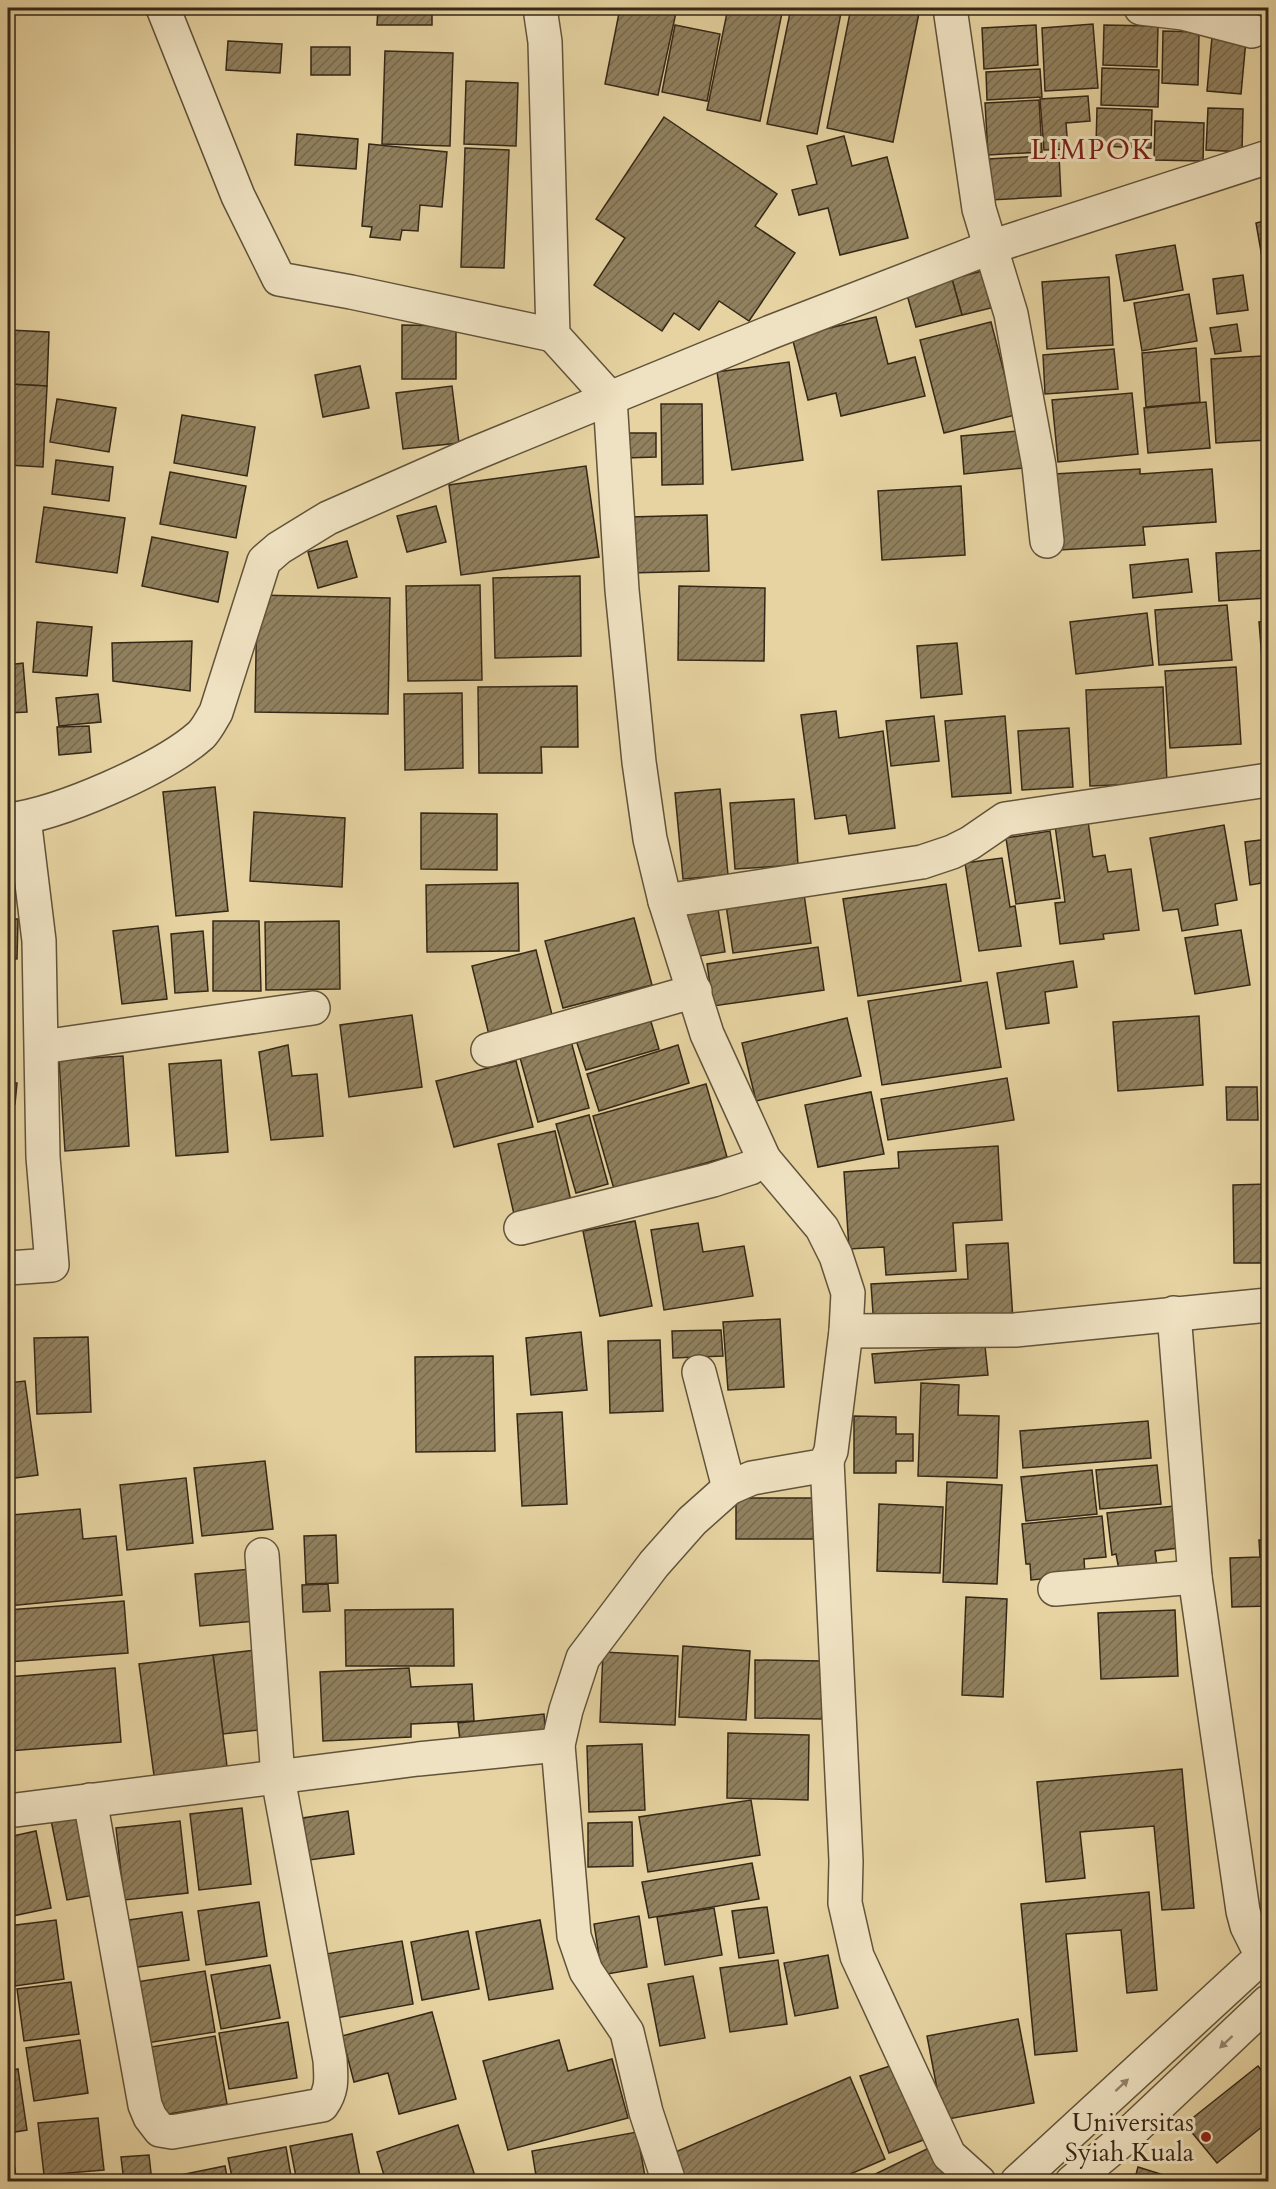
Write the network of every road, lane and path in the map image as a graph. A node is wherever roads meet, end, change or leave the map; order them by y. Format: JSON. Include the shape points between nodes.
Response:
{"nodes":[{"id":1,"x":163,"y":8,"type":"edge"},
{"id":2,"x":540,"y":8,"type":"edge"},
{"id":3,"x":950,"y":8,"type":"edge"},
{"id":4,"x":1141,"y":8,"type":"edge"},
{"id":5,"x":1252,"y":31,"type":"dead end"},
{"id":6,"x":1269,"y":157,"type":"edge"},
{"id":7,"x":991,"y":247,"type":"junction"},
{"id":8,"x":553,"y":335,"type":"junction"},
{"id":9,"x":610,"y":398,"type":"junction"},
{"id":10,"x":1047,"y":541,"type":"dead end"},
{"id":11,"x":1269,"y":780,"type":"edge"},
{"id":12,"x":16,"y":819,"type":"edge"},
{"id":13,"x":665,"y":901,"type":"junction"},
{"id":14,"x":695,"y":991,"type":"junction"},
{"id":15,"x":313,"y":1008,"type":"dead end"},
{"id":16,"x":42,"y":1047,"type":"junction"},
{"id":17,"x":488,"y":1050,"type":"dead end"},
{"id":18,"x":765,"y":1159,"type":"junction"},
{"id":19,"x":521,"y":1228,"type":"dead end"},
{"id":20,"x":8,"y":1268,"type":"edge"},
{"id":21,"x":1269,"y":1305,"type":"edge"},
{"id":22,"x":1174,"y":1313,"type":"junction"},
{"id":23,"x":846,"y":1331,"type":"junction"},
{"id":24,"x":699,"y":1372,"type":"dead end"},
{"id":25,"x":827,"y":1460,"type":"junction"},
{"id":26,"x":729,"y":1488,"type":"junction"},
{"id":27,"x":262,"y":1555,"type":"dead end"},
{"id":28,"x":1195,"y":1577,"type":"junction"},
{"id":29,"x":1054,"y":1589,"type":"dead end"},
{"id":30,"x":558,"y":1745,"type":"junction"},
{"id":31,"x":278,"y":1778,"type":"junction"},
{"id":32,"x":90,"y":1800,"type":"junction"},
{"id":33,"x":8,"y":1811,"type":"edge"},
{"id":34,"x":1265,"y":1954,"type":"edge"},
{"id":35,"x":1269,"y":2002,"type":"edge"},
{"id":36,"x":669,"y":2181,"type":"edge"},
{"id":37,"x":979,"y":2181,"type":"edge"},
{"id":38,"x":1017,"y":2181,"type":"edge"},
{"id":39,"x":1072,"y":2181,"type":"edge"}],
"edges":[{"from":1,"to":8,"type":"street","via":[[238,196],[279,279]]},
{"from":2,"to":8,"type":"street"},
{"from":3,"to":7,"type":"street","via":[[979,209]]},
{"from":4,"to":5,"type":"street","via":[[1183,13]]},
{"from":6,"to":7,"type":"street"},
{"from":7,"to":9,"type":"street"},
{"from":7,"to":10,"type":"street","via":[[1017,342],[1039,466]]},
{"from":8,"to":9,"type":"street"},
{"from":9,"to":12,"type":"street","via":[[338,514],[279,548],[264,561],[216,712],[203,733],[173,756],[100,792]]},
{"from":9,"to":13,"type":"street","via":[[622,590],[639,762],[650,839]]},
{"from":11,"to":13,"type":"street","via":[[1005,819],[970,843],[921,862]]},
{"from":12,"to":16,"type":"street","via":[[39,941]]},
{"from":13,"to":14,"type":"street"},
{"from":14,"to":17,"type":"street"},
{"from":14,"to":18,"type":"street","via":[[707,1034]]},
{"from":15,"to":16,"type":"street"},
{"from":16,"to":20,"type":"street","via":[[43,1157],[52,1265]]},
{"from":18,"to":19,"type":"street","via":[[750,1168],[713,1179]]},
{"from":18,"to":23,"type":"street","via":[[822,1228],[836,1256],[848,1293]]},
{"from":21,"to":22,"type":"street"},
{"from":22,"to":23,"type":"street","via":[[1014,1330]]},
{"from":22,"to":28,"type":"street"},
{"from":23,"to":25,"type":"street"},
{"from":24,"to":26,"type":"street"},
{"from":25,"to":26,"type":"street","via":[[820,1466],[752,1478]]},
{"from":25,"to":37,"type":"street","via":[[845,1903],[857,1956],[949,2155]]},
{"from":26,"to":30,"type":"street","via":[[692,1521],[654,1564],[583,1658]]},
{"from":27,"to":31,"type":"street"},
{"from":28,"to":29,"type":"street"},
{"from":28,"to":34,"type":"street","via":[[1243,1911],[1247,1926]]},
{"from":30,"to":31,"type":"street"},
{"from":30,"to":36,"type":"street","via":[[574,1936],[586,1971],[627,2032],[646,2112]]},
{"from":31,"to":32,"type":"street"},
{"from":31,"to":32,"type":"street","via":[[330,2060],[329,2095],[322,2105],[172,2132],[160,2130],[145,2105]]},
{"from":32,"to":33,"type":"street"},
{"from":38,"to":34,"type":"street","one_way":true},
{"from":35,"to":39,"type":"street","one_way":true}]}
